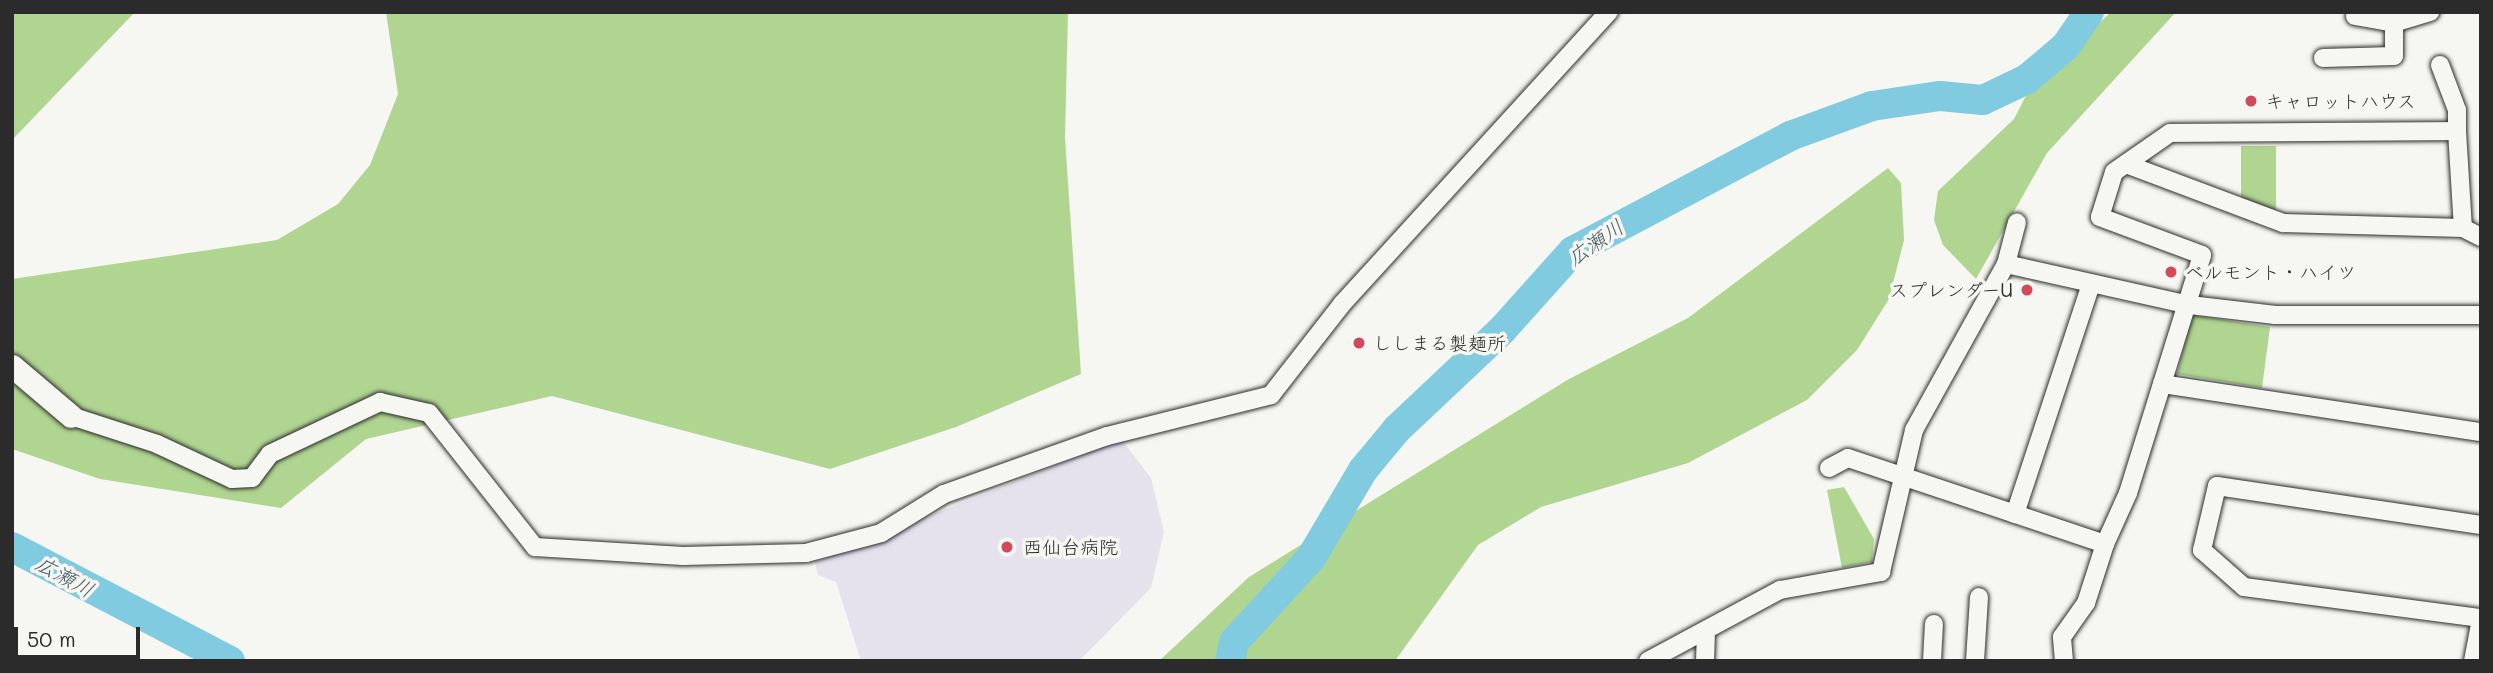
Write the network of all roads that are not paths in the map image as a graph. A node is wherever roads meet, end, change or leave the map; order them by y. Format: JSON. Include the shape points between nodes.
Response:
{"nodes":[{"id":1,"x":1609,"y":12,"type":"edge"},
{"id":2,"x":2430,"y":12,"type":"edge"},
{"id":3,"x":2355,"y":16,"type":"dead end"},
{"id":4,"x":2394,"y":23,"type":"junction"},
{"id":5,"x":2323,"y":58,"type":"dead end"},
{"id":6,"x":2440,"y":65,"type":"dead end"},
{"id":7,"x":2457,"y":131,"type":"junction"},
{"id":8,"x":2126,"y":164,"type":"junction"},
{"id":9,"x":2017,"y":222,"type":"dead end"},
{"id":10,"x":2463,"y":228,"type":"junction"},
{"id":11,"x":2481,"y":237,"type":"edge"},
{"id":12,"x":2006,"y":264,"type":"junction"},
{"id":13,"x":2091,"y":284,"type":"junction"},
{"id":14,"x":2190,"y":305,"type":"junction"},
{"id":15,"x":2481,"y":315,"type":"edge"},
{"id":16,"x":12,"y":366,"type":"edge"},
{"id":17,"x":2162,"y":384,"type":"junction"},
{"id":18,"x":71,"y":416,"type":"joint"},
{"id":19,"x":2481,"y":432,"type":"edge"},
{"id":20,"x":1829,"y":468,"type":"dead end"},
{"id":21,"x":1900,"y":473,"type":"junction"},
{"id":22,"x":2015,"y":514,"type":"junction"},
{"id":23,"x":2481,"y":525,"type":"edge"},
{"id":24,"x":2105,"y":544,"type":"junction"},
{"id":25,"x":1979,"y":597,"type":"dead end"},
{"id":26,"x":2481,"y":618,"type":"edge"},
{"id":27,"x":1934,"y":624,"type":"dead end"},
{"id":28,"x":1706,"y":630,"type":"junction"},
{"id":29,"x":1647,"y":661,"type":"edge"},
{"id":30,"x":1705,"y":661,"type":"edge"},
{"id":31,"x":1932,"y":661,"type":"edge"},
{"id":32,"x":1975,"y":661,"type":"edge"},
{"id":33,"x":2064,"y":661,"type":"edge"},
{"id":34,"x":2473,"y":661,"type":"edge"}],
"edges":[{"from":1,"to":18,"type":"street","via":[[1342,304],[1271,395],[1107,436],[944,494],[881,533],[806,553],[683,556],[535,547],[463,464],[429,413],[380,402],[270,454],[252,478],[232,479],[157,444]]},
{"from":2,"to":4,"type":"street"},
{"from":3,"to":4,"type":"street"},
{"from":4,"to":5,"type":"street","via":[[2394,57]]},
{"from":6,"to":7,"type":"street","via":[[2457,110]]},
{"from":7,"to":8,"type":"street","via":[[2170,133]]},
{"from":7,"to":10,"type":"street"},
{"from":8,"to":10,"type":"street","via":[[2283,223]]},
{"from":8,"to":14,"type":"street","via":[[2114,172],[2100,217],[2202,255]]},
{"from":9,"to":12,"type":"street"},
{"from":10,"to":11,"type":"street"},
{"from":12,"to":13,"type":"street"},
{"from":12,"to":21,"type":"street","via":[[1928,400]]},
{"from":13,"to":14,"type":"street"},
{"from":13,"to":22,"type":"street"},
{"from":14,"to":15,"type":"street","via":[[2275,315]]},
{"from":14,"to":17,"type":"street"},
{"from":16,"to":18,"type":"street"},
{"from":17,"to":19,"type":"street"},
{"from":17,"to":24,"type":"street"},
{"from":20,"to":21,"type":"street","via":[[1848,458]]},
{"from":21,"to":22,"type":"street"},
{"from":21,"to":28,"type":"street","via":[[1900,498],[1881,572],[1780,590]]},
{"from":22,"to":24,"type":"street"},
{"from":23,"to":26,"type":"street","via":[[2217,486],[2202,550],[2245,587]]},
{"from":24,"to":33,"type":"street","via":[[2087,603],[2062,637]]},
{"from":25,"to":32,"type":"street"},
{"from":26,"to":34,"type":"street"},
{"from":27,"to":31,"type":"street"},
{"from":28,"to":29,"type":"street"},
{"from":28,"to":30,"type":"street"}]}
